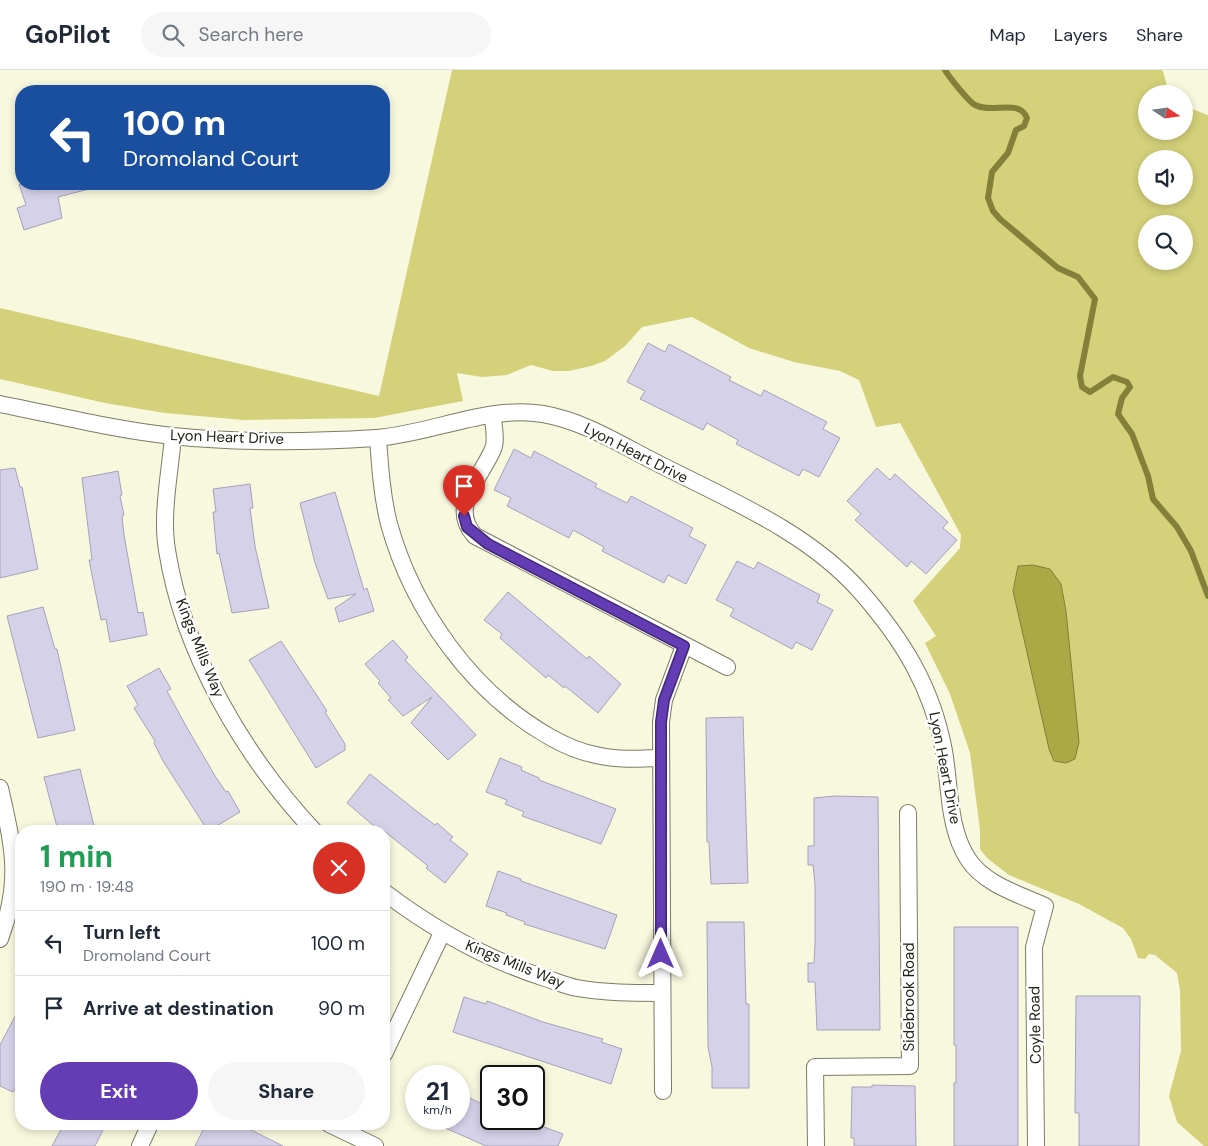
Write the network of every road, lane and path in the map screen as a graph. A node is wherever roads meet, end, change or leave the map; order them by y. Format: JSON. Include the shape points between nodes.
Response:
{"nodes":[{"id":1,"x":0,"y":404,"type":"edge"},
{"id":2,"x":493,"y":415,"type":"junction"},
{"id":3,"x":173,"y":436,"type":"junction"},
{"id":4,"x":378,"y":438,"type":"junction"},
{"id":5,"x":684,"y":646,"type":"junction"},
{"id":6,"x":727,"y":667,"type":"dead end"},
{"id":7,"x":660,"y":758,"type":"junction"},
{"id":8,"x":0,"y":788,"type":"edge"},
{"id":9,"x":908,"y":814,"type":"dead end"},
{"id":10,"x":309,"y":825,"type":"edge"},
{"id":11,"x":390,"y":896,"type":"edge"},
{"id":12,"x":1045,"y":906,"type":"joint"},
{"id":13,"x":442,"y":933,"type":"junction"},
{"id":14,"x":0,"y":939,"type":"edge"},
{"id":15,"x":661,"y":993,"type":"junction"},
{"id":16,"x":390,"y":1041,"type":"edge"},
{"id":17,"x":663,"y":1091,"type":"dead end"},
{"id":18,"x":147,"y":1130,"type":"edge"},
{"id":19,"x":345,"y":1134,"type":"edge"},
{"id":20,"x":140,"y":1146,"type":"edge"},
{"id":21,"x":376,"y":1146,"type":"edge"},
{"id":22,"x":816,"y":1146,"type":"edge"},
{"id":23,"x":1036,"y":1146,"type":"edge"}],
"edges":[{"from":1,"to":3,"type":"street","name":"Lyon Heart Drive"},
{"from":2,"to":4,"type":"street","name":"Lyon Heart Drive"},
{"from":2,"to":5,"type":"street","via":[[494,447],[465,504],[467,527],[488,544]]},
{"from":2,"to":12,"type":"street","name":"Lyon Heart Drive","via":[[514,412],[544,414],[578,423],[759,515],[830,561],[883,619],[917,669],[932,702],[944,749],[954,822],[968,860],[996,884]]},
{"from":3,"to":4,"type":"street","name":"Lyon Heart Drive"},
{"from":3,"to":10,"type":"street","name":"Kings Mills Way","via":[[167,549],[182,611],[218,696],[241,737],[270,780]]},
{"from":4,"to":7,"type":"street","via":[[382,489],[403,562],[442,637],[470,670],[501,702],[566,746],[594,755],[623,759]]},
{"from":5,"to":6,"type":"street"},
{"from":5,"to":7,"type":"street","via":[[664,700]]},
{"from":7,"to":15,"type":"street"},
{"from":8,"to":14,"type":"street","via":[[13,847],[14,872],[7,919]]},
{"from":9,"to":22,"type":"street","name":"Sidebrook Road","via":[[910,1066],[815,1067]]},
{"from":11,"to":13,"type":"street","name":"Kings Mills Way"},
{"from":12,"to":23,"type":"street","name":"Coyle Road","via":[[1034,947]]},
{"from":13,"to":15,"type":"street","name":"Kings Mills Way","via":[[529,973],[575,987],[603,992]]},
{"from":13,"to":16,"type":"street"},
{"from":15,"to":17,"type":"street"},
{"from":18,"to":20,"type":"street"},
{"from":19,"to":21,"type":"street"}]}
